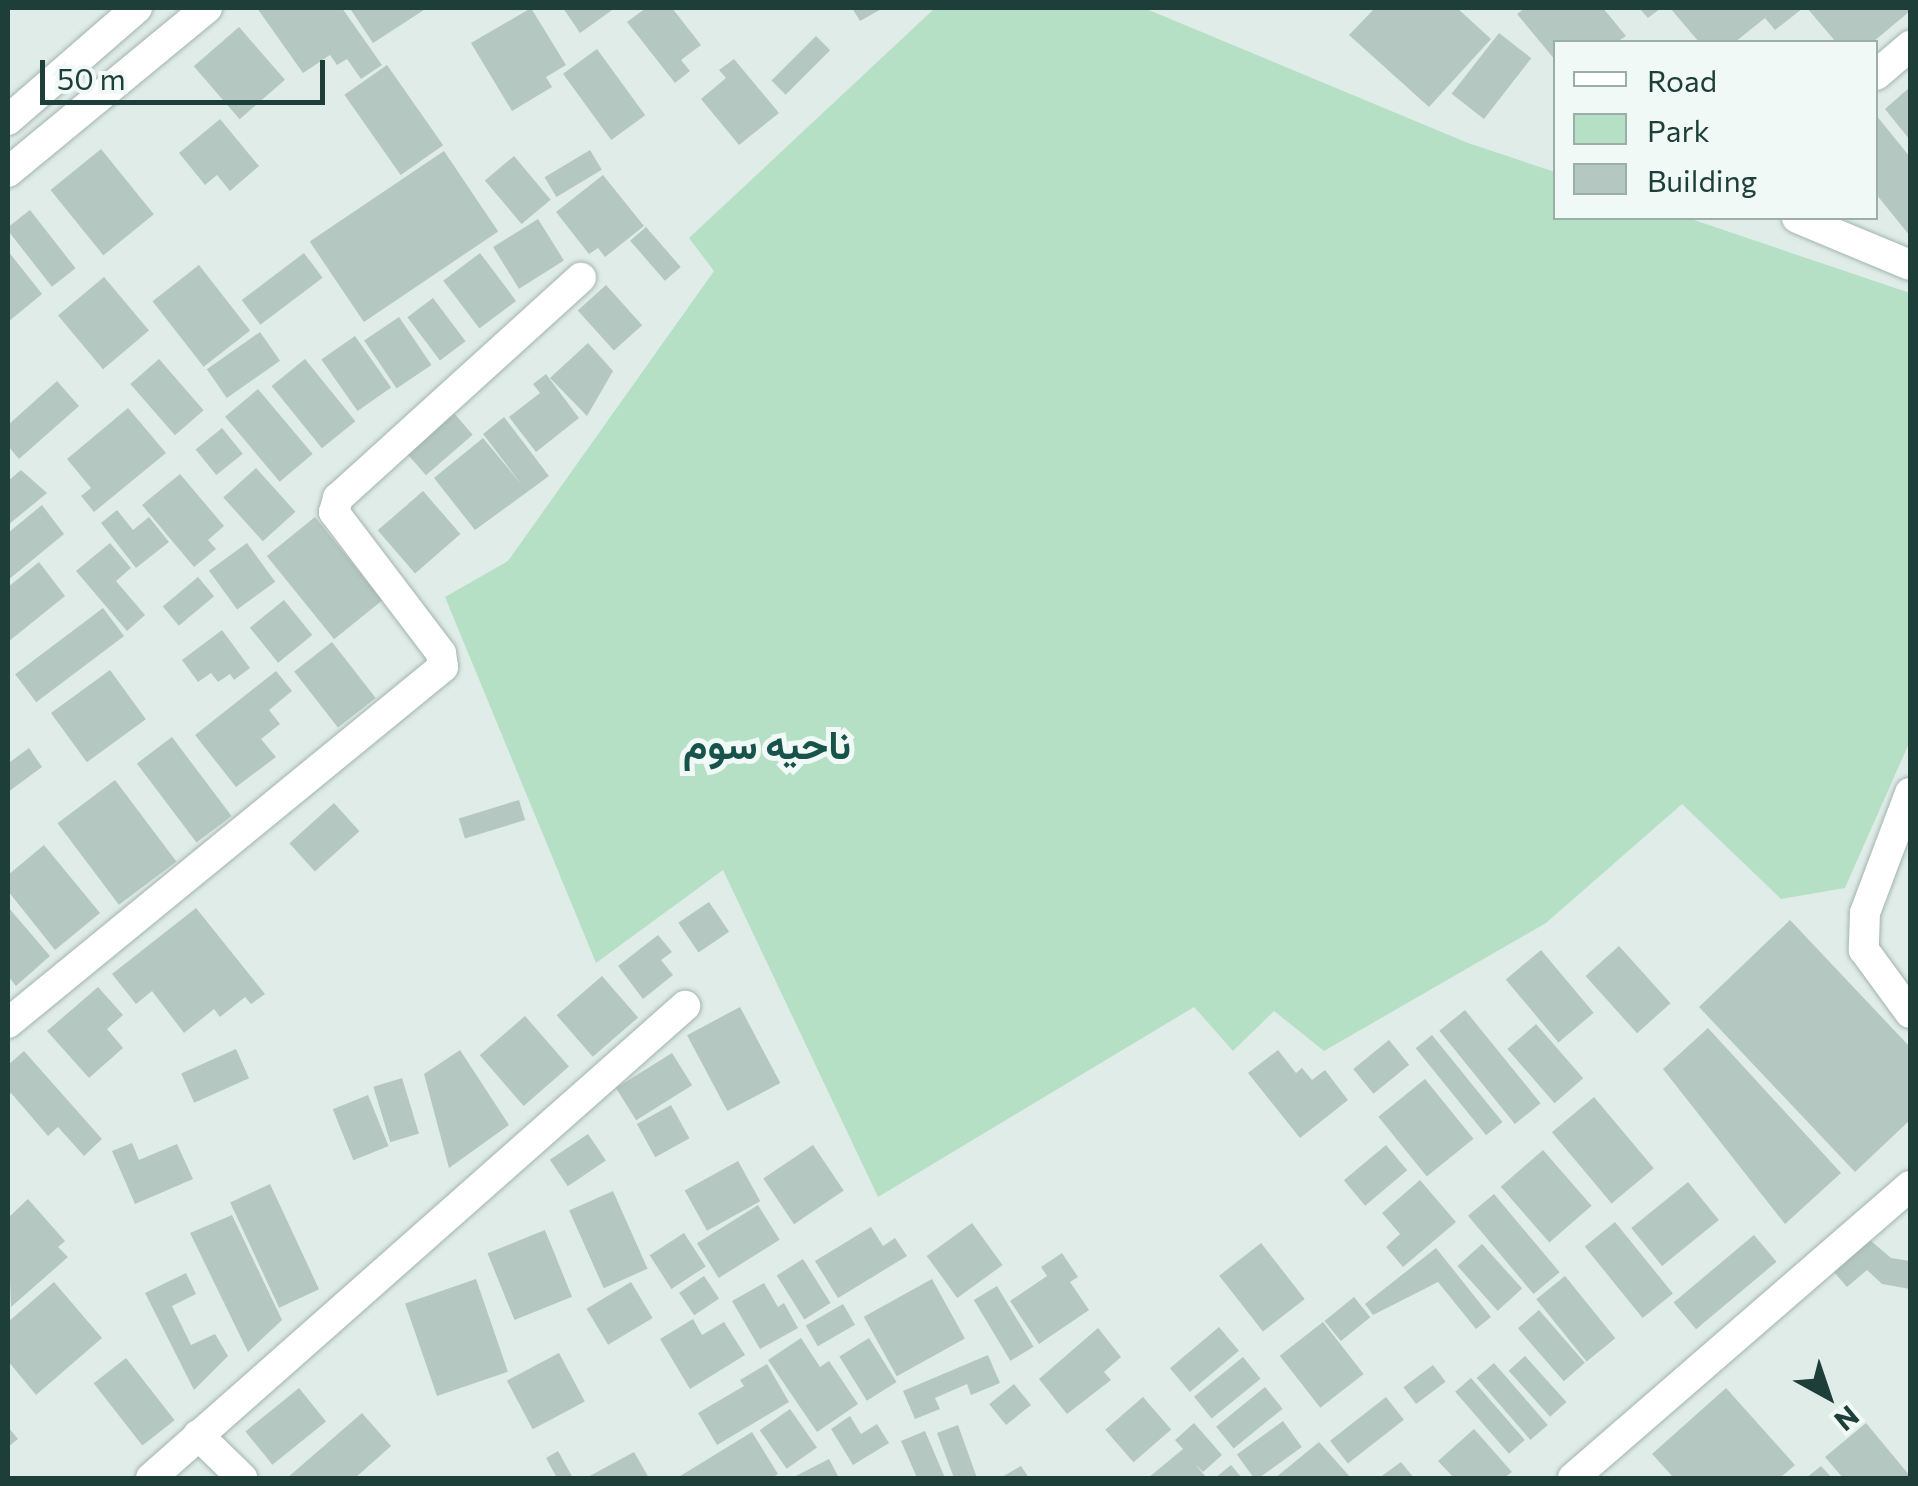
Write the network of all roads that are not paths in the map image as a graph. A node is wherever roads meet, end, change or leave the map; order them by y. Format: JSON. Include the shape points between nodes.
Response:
{"nodes":[{"id":1,"x":136,"y":8,"type":"edge"},
{"id":2,"x":207,"y":8,"type":"edge"},
{"id":3,"x":1910,"y":46,"type":"edge"},
{"id":4,"x":1878,"y":73,"type":"edge"},
{"id":5,"x":8,"y":120,"type":"edge"},
{"id":6,"x":8,"y":172,"type":"edge"},
{"id":7,"x":1801,"y":220,"type":"edge"},
{"id":8,"x":1910,"y":265,"type":"edge"},
{"id":9,"x":581,"y":278,"type":"dead end"},
{"id":10,"x":1910,"y":793,"type":"edge"},
{"id":11,"x":685,"y":1006,"type":"dead end"},
{"id":12,"x":1910,"y":1013,"type":"edge"},
{"id":13,"x":8,"y":1023,"type":"edge"},
{"id":14,"x":1910,"y":1186,"type":"edge"},
{"id":15,"x":198,"y":1435,"type":"junction"},
{"id":16,"x":150,"y":1478,"type":"edge"},
{"id":17,"x":242,"y":1478,"type":"edge"},
{"id":18,"x":1574,"y":1478,"type":"edge"}],
"edges":[{"from":1,"to":5,"type":"street"},
{"from":2,"to":6,"type":"street"},
{"from":3,"to":4,"type":"street"},
{"from":7,"to":8,"type":"street"},
{"from":9,"to":13,"type":"street","via":[[338,498],[334,512],[441,653],[443,667]]},
{"from":10,"to":12,"type":"street","via":[[1865,913],[1864,950]]},
{"from":11,"to":15,"type":"street"},
{"from":14,"to":18,"type":"street"},
{"from":15,"to":16,"type":"street"},
{"from":15,"to":17,"type":"street"}]}
